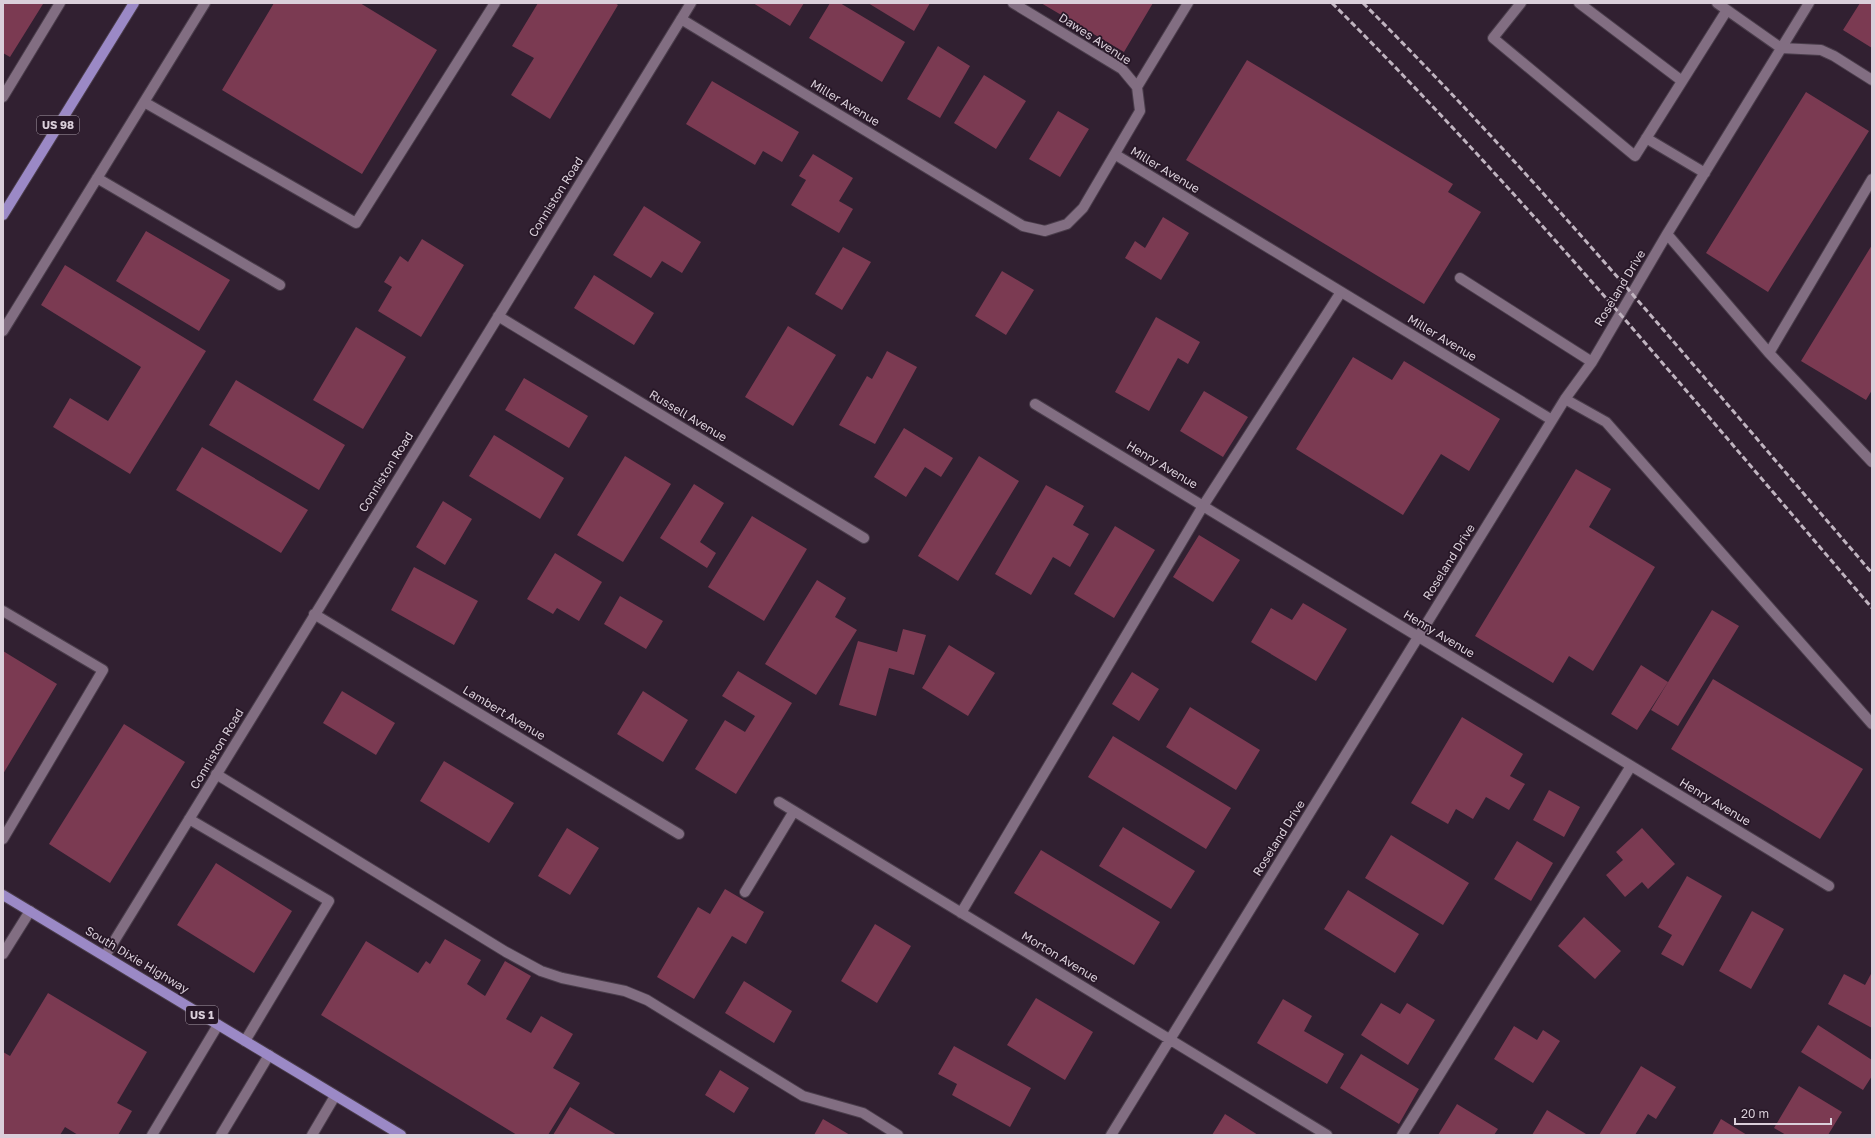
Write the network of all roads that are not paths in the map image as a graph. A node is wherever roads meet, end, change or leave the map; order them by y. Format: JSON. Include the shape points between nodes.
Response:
{"nodes":[{"id":1,"x":60,"y":3,"type":"edge"},
{"id":2,"x":134,"y":3,"type":"edge"},
{"id":3,"x":205,"y":3,"type":"edge"},
{"id":4,"x":495,"y":3,"type":"edge"},
{"id":5,"x":691,"y":3,"type":"edge"},
{"id":6,"x":1012,"y":3,"type":"edge"},
{"id":7,"x":1188,"y":3,"type":"edge"},
{"id":8,"x":1520,"y":3,"type":"edge"},
{"id":9,"x":1579,"y":3,"type":"edge"},
{"id":10,"x":1717,"y":3,"type":"edge"},
{"id":11,"x":1809,"y":3,"type":"edge"},
{"id":12,"x":1727,"y":10,"type":"junction"},
{"id":13,"x":681,"y":19,"type":"junction"},
{"id":14,"x":1781,"y":48,"type":"junction"},
{"id":15,"x":1872,"y":80,"type":"edge"},
{"id":16,"x":1682,"y":81,"type":"junction"},
{"id":17,"x":1137,"y":87,"type":"junction"},
{"id":18,"x":3,"y":96,"type":"edge"},
{"id":19,"x":144,"y":102,"type":"junction"},
{"id":20,"x":1646,"y":138,"type":"junction"},
{"id":21,"x":1116,"y":155,"type":"junction"},
{"id":22,"x":1705,"y":173,"type":"junction"},
{"id":23,"x":97,"y":178,"type":"junction"},
{"id":24,"x":1872,"y":179,"type":"edge"},
{"id":25,"x":3,"y":215,"type":"edge"},
{"id":26,"x":1667,"y":234,"type":"junction"},
{"id":27,"x":1460,"y":278,"type":"dead end"},
{"id":28,"x":280,"y":285,"type":"dead end"},
{"id":29,"x":1341,"y":292,"type":"junction"},
{"id":30,"x":498,"y":316,"type":"junction"},
{"id":31,"x":3,"y":332,"type":"edge"},
{"id":32,"x":1769,"y":353,"type":"junction"},
{"id":33,"x":1592,"y":362,"type":"junction"},
{"id":34,"x":1565,"y":399,"type":"junction"},
{"id":35,"x":1035,"y":404,"type":"dead end"},
{"id":36,"x":1552,"y":420,"type":"junction"},
{"id":37,"x":1872,"y":462,"type":"edge"},
{"id":38,"x":1203,"y":506,"type":"junction"},
{"id":39,"x":864,"y":538,"type":"dead end"},
{"id":40,"x":3,"y":611,"type":"edge"},
{"id":41,"x":314,"y":614,"type":"junction"},
{"id":42,"x":1418,"y":637,"type":"junction"},
{"id":43,"x":1872,"y":724,"type":"edge"},
{"id":44,"x":1631,"y":766,"type":"junction"},
{"id":45,"x":216,"y":774,"type":"junction"},
{"id":46,"x":779,"y":802,"type":"dead end"},
{"id":47,"x":794,"y":811,"type":"junction"},
{"id":48,"x":189,"y":819,"type":"junction"},
{"id":49,"x":679,"y":834,"type":"dead end"},
{"id":50,"x":3,"y":838,"type":"edge"},
{"id":51,"x":1828,"y":886,"type":"dead end"},
{"id":52,"x":745,"y":892,"type":"dead end"},
{"id":53,"x":3,"y":895,"type":"edge"},
{"id":54,"x":30,"y":911,"type":"junction"},
{"id":55,"x":961,"y":913,"type":"junction"},
{"id":56,"x":3,"y":954,"type":"edge"},
{"id":57,"x":105,"y":956,"type":"junction"},
{"id":58,"x":218,"y":1025,"type":"junction"},
{"id":59,"x":1170,"y":1039,"type":"junction"},
{"id":60,"x":245,"y":1041,"type":"junction"},
{"id":61,"x":269,"y":1055,"type":"junction"},
{"id":62,"x":335,"y":1096,"type":"junction"},
{"id":63,"x":399,"y":1134,"type":"edge"},
{"id":64,"x":152,"y":1135,"type":"edge"},
{"id":65,"x":221,"y":1135,"type":"edge"},
{"id":66,"x":312,"y":1135,"type":"edge"},
{"id":67,"x":898,"y":1135,"type":"edge"},
{"id":68,"x":1111,"y":1135,"type":"edge"},
{"id":69,"x":1327,"y":1135,"type":"edge"},
{"id":70,"x":1402,"y":1135,"type":"edge"}],
"edges":[{"from":1,"to":18,"type":"street"},
{"from":2,"to":25,"type":"main road","number":"US 98"},
{"from":3,"to":19,"type":"street"},
{"from":4,"to":19,"type":"street","via":[[356,223]]},
{"from":5,"to":13,"type":"street","name":"Conniston Road"},
{"from":6,"to":17,"type":"street","name":"Dawes Avenue","via":[[1122,69]]},
{"from":7,"to":17,"type":"street"},
{"from":8,"to":20,"type":"street","via":[[1493,38],[1634,156]]},
{"from":9,"to":16,"type":"street"},
{"from":10,"to":12,"type":"street"},
{"from":11,"to":14,"type":"street","name":"Roseland Drive"},
{"from":12,"to":14,"type":"street"},
{"from":12,"to":16,"type":"street"},
{"from":13,"to":21,"type":"street","name":"Miller Avenue","via":[[1023,226],[1045,231],[1067,224],[1083,208]]},
{"from":13,"to":30,"type":"street","name":"Conniston Road"},
{"from":14,"to":15,"type":"street","via":[[1821,50]]},
{"from":14,"to":22,"type":"street","name":"Roseland Drive"},
{"from":16,"to":20,"type":"street"},
{"from":17,"to":21,"type":"street","via":[[1140,110]]},
{"from":19,"to":23,"type":"street"},
{"from":20,"to":22,"type":"street"},
{"from":21,"to":29,"type":"street","name":"Miller Avenue"},
{"from":22,"to":26,"type":"street","name":"Roseland Drive"},
{"from":23,"to":28,"type":"street"},
{"from":23,"to":31,"type":"street"},
{"from":24,"to":32,"type":"street"},
{"from":26,"to":32,"type":"street"},
{"from":26,"to":33,"type":"street","name":"Roseland Drive"},
{"from":27,"to":33,"type":"street"},
{"from":29,"to":36,"type":"street","name":"Miller Avenue"},
{"from":29,"to":38,"type":"street"},
{"from":30,"to":39,"type":"street","name":"Russell Avenue"},
{"from":30,"to":41,"type":"street","name":"Conniston Road"},
{"from":32,"to":37,"type":"street"},
{"from":33,"to":34,"type":"street","name":"Roseland Drive"},
{"from":34,"to":36,"type":"street","name":"Roseland Drive"},
{"from":34,"to":43,"type":"street","via":[[1606,422]]},
{"from":35,"to":38,"type":"street","name":"Henry Avenue"},
{"from":36,"to":42,"type":"street","name":"Roseland Drive"},
{"from":38,"to":42,"type":"street","name":"Henry Avenue"},
{"from":38,"to":55,"type":"street"},
{"from":40,"to":50,"type":"street","via":[[104,670]]},
{"from":41,"to":45,"type":"street","name":"Conniston Road"},
{"from":41,"to":49,"type":"street","name":"Lambert Avenue"},
{"from":42,"to":44,"type":"street","name":"Henry Avenue"},
{"from":42,"to":59,"type":"street","name":"Roseland Drive"},
{"from":44,"to":51,"type":"street","name":"Henry Avenue"},
{"from":44,"to":70,"type":"street"},
{"from":45,"to":48,"type":"street","name":"Conniston Road"},
{"from":45,"to":67,"type":"street","via":[[534,967],[562,978],[625,991],[647,1000],[802,1096],[863,1113]]},
{"from":46,"to":47,"type":"street","name":"Morton Avenue"},
{"from":47,"to":52,"type":"street"},
{"from":47,"to":55,"type":"street","name":"Morton Avenue"},
{"from":48,"to":57,"type":"street","name":"Conniston Road"},
{"from":48,"to":60,"type":"street","via":[[329,901]]},
{"from":53,"to":54,"type":"main road","name":"South Dixie Highway","number":"US 1"},
{"from":54,"to":56,"type":"street"},
{"from":54,"to":57,"type":"main road","name":"South Dixie Highway","number":"US 1"},
{"from":55,"to":59,"type":"street","name":"Morton Avenue"},
{"from":57,"to":58,"type":"main road","name":"South Dixie Highway","number":"US 1"},
{"from":58,"to":60,"type":"main road","name":"South Dixie Highway","number":"US 1"},
{"from":58,"to":64,"type":"street"},
{"from":59,"to":68,"type":"street","name":"Roseland Drive"},
{"from":59,"to":69,"type":"street","name":"Morton Avenue"},
{"from":60,"to":61,"type":"main road","name":"South Dixie Highway","number":"US 1"},
{"from":61,"to":62,"type":"main road","name":"South Dixie Highway","number":"US 1"},
{"from":61,"to":65,"type":"street"},
{"from":62,"to":63,"type":"main road","name":"South Dixie Highway","number":"US 1"},
{"from":62,"to":66,"type":"street"}]}
